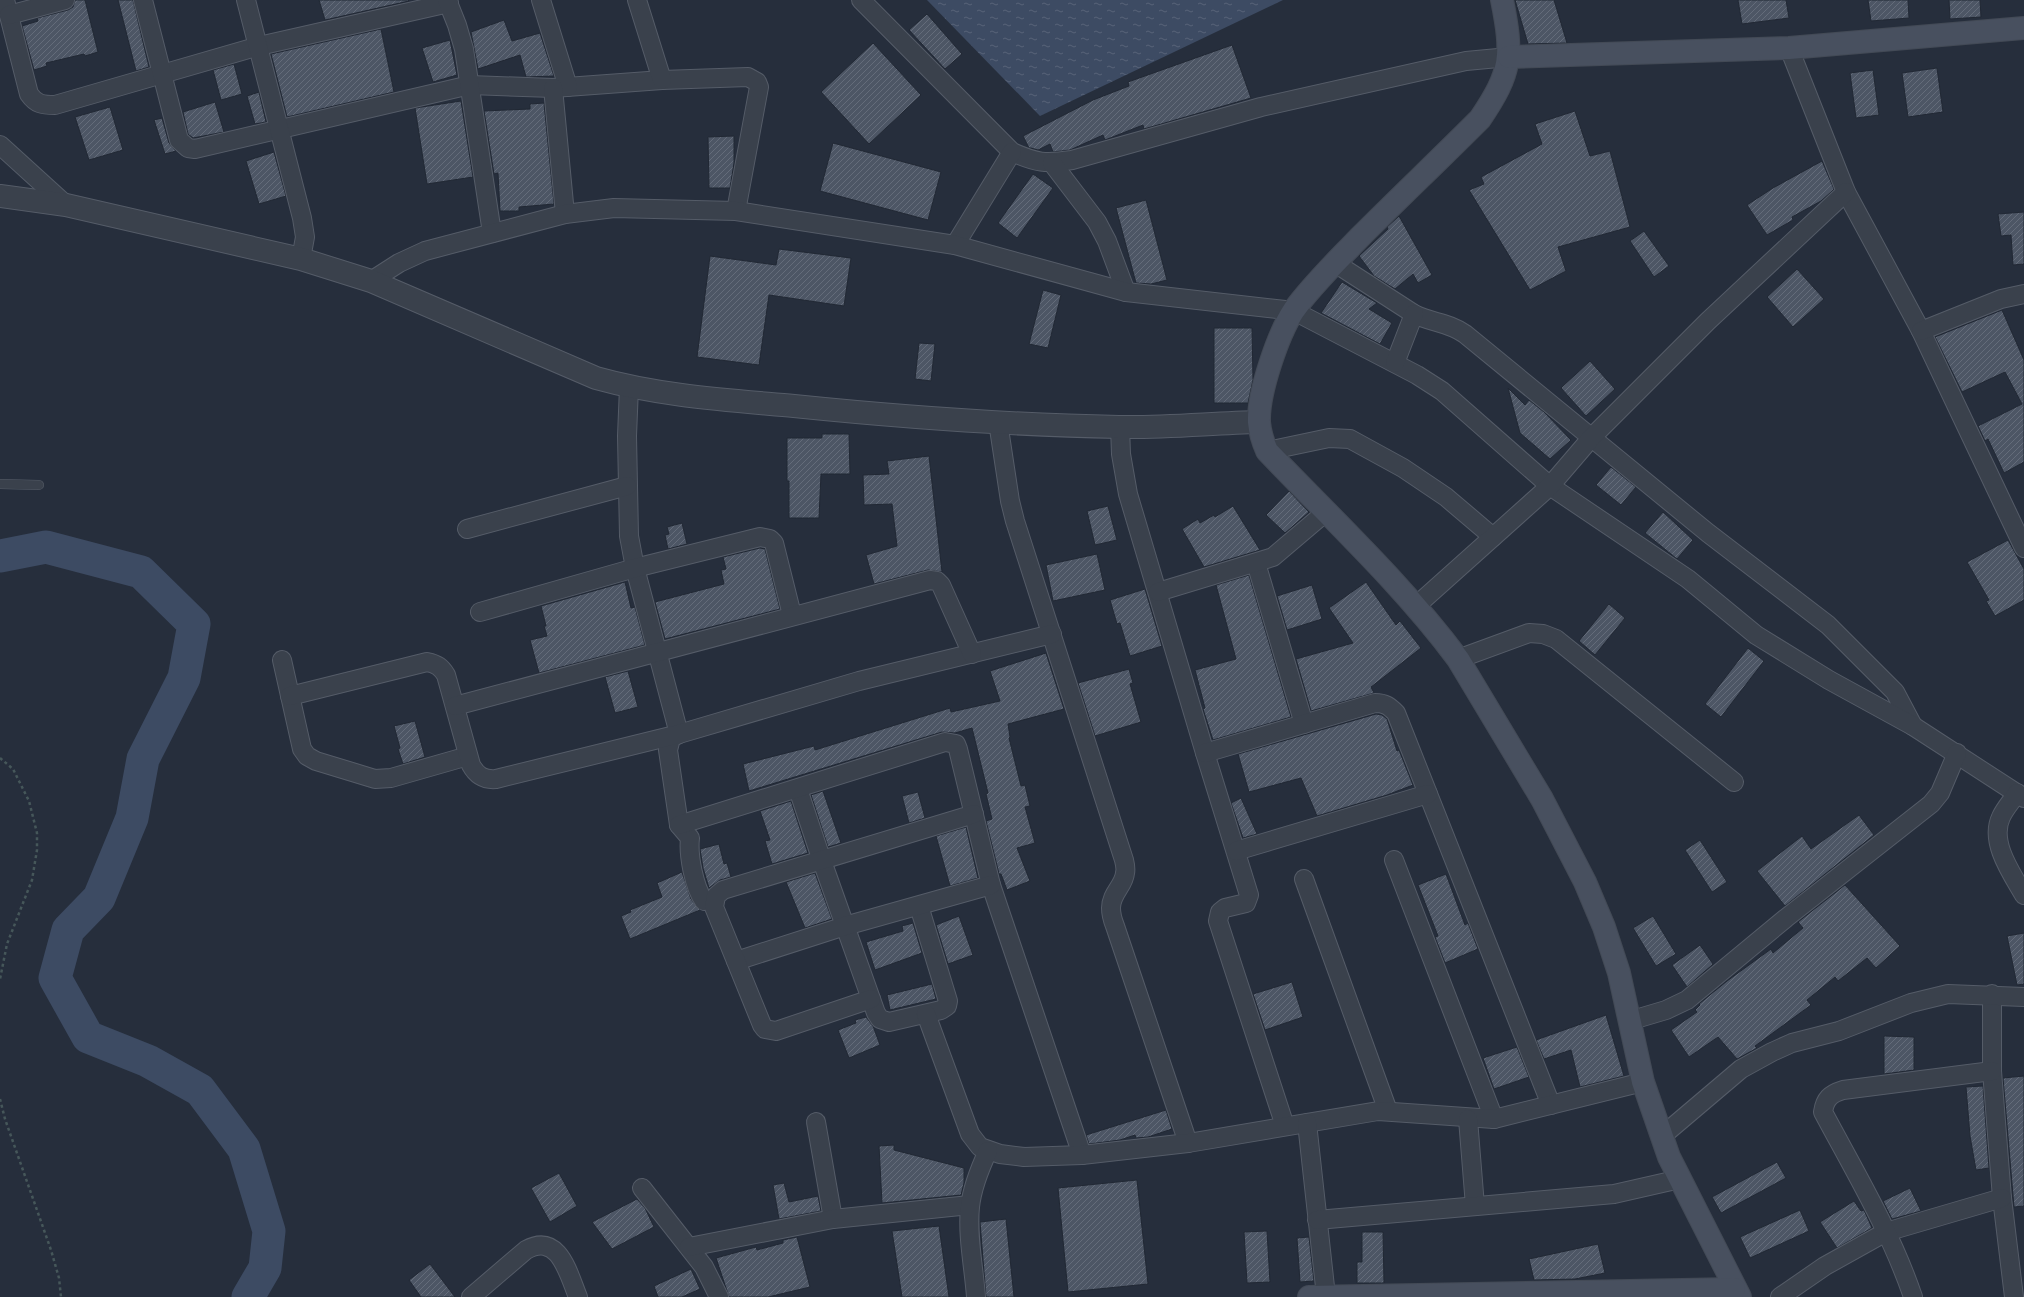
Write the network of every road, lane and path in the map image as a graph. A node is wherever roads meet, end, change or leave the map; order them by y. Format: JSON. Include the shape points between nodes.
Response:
{"nodes":[{"id":1,"x":66,"y":0,"type":"edge"},
{"id":2,"x":143,"y":0,"type":"edge"},
{"id":3,"x":246,"y":0,"type":"edge"},
{"id":4,"x":541,"y":0,"type":"edge"},
{"id":5,"x":637,"y":0,"type":"edge"},
{"id":6,"x":861,"y":0,"type":"edge"},
{"id":7,"x":1502,"y":0,"type":"edge"},
{"id":8,"x":448,"y":1,"type":"edge"},
{"id":9,"x":7,"y":7,"type":"edge"},
{"id":10,"x":2024,"y":28,"type":"edge"},
{"id":11,"x":259,"y":46,"type":"junction"},
{"id":12,"x":1789,"y":48,"type":"junction"},
{"id":13,"x":1509,"y":57,"type":"junction"},
{"id":14,"x":161,"y":74,"type":"junction"},
{"id":15,"x":662,"y":80,"type":"junction"},
{"id":16,"x":470,"y":85,"type":"junction"},
{"id":17,"x":560,"y":87,"type":"junction"},
{"id":18,"x":281,"y":129,"type":"junction"},
{"id":19,"x":0,"y":145,"type":"edge"},
{"id":20,"x":1012,"y":152,"type":"junction"},
{"id":21,"x":1052,"y":163,"type":"junction"},
{"id":22,"x":1846,"y":192,"type":"junction"},
{"id":23,"x":0,"y":196,"type":"edge"},
{"id":24,"x":66,"y":205,"type":"junction"},
{"id":25,"x":736,"y":211,"type":"junction"},
{"id":26,"x":565,"y":214,"type":"junction"},
{"id":27,"x":492,"y":233,"type":"junction"},
{"id":28,"x":955,"y":245,"type":"junction"},
{"id":29,"x":301,"y":259,"type":"junction"},
{"id":30,"x":1335,"y":263,"type":"junction"},
{"id":31,"x":371,"y":281,"type":"junction"},
{"id":32,"x":1126,"y":292,"type":"junction"},
{"id":33,"x":2024,"y":294,"type":"edge"},
{"id":34,"x":1294,"y":311,"type":"junction"},
{"id":35,"x":1414,"y":314,"type":"junction"},
{"id":36,"x":1921,"y":331,"type":"junction"},
{"id":37,"x":1395,"y":363,"type":"junction"},
{"id":38,"x":629,"y":387,"type":"junction"},
{"id":39,"x":998,"y":422,"type":"junction"},
{"id":40,"x":1259,"y":422,"type":"junction"},
{"id":41,"x":1120,"y":427,"type":"junction"},
{"id":42,"x":1592,"y":437,"type":"junction"},
{"id":43,"x":1267,"y":451,"type":"junction"},
{"id":44,"x":0,"y":484,"type":"edge"},
{"id":45,"x":40,"y":486,"type":"dead end"},
{"id":46,"x":627,"y":486,"type":"junction"},
{"id":47,"x":1550,"y":486,"type":"junction"},
{"id":48,"x":1326,"y":512,"type":"junction"},
{"id":49,"x":467,"y":529,"type":"dead end"},
{"id":50,"x":1493,"y":537,"type":"junction"},
{"id":51,"x":2024,"y":548,"type":"edge"},
{"id":52,"x":1256,"y":563,"type":"junction"},
{"id":53,"x":635,"y":568,"type":"junction"},
{"id":54,"x":1158,"y":592,"type":"junction"},
{"id":55,"x":1416,"y":606,"type":"junction"},
{"id":56,"x":480,"y":612,"type":"dead end"},
{"id":57,"x":792,"y":615,"type":"junction"},
{"id":58,"x":1052,"y":634,"type":"junction"},
{"id":59,"x":658,"y":651,"type":"junction"},
{"id":60,"x":972,"y":654,"type":"junction"},
{"id":61,"x":1458,"y":659,"type":"junction"},
{"id":62,"x":282,"y":660,"type":"dead end"},
{"id":63,"x":290,"y":696,"type":"junction"},
{"id":64,"x":455,"y":706,"type":"junction"},
{"id":65,"x":1304,"y":724,"type":"junction"},
{"id":66,"x":1912,"y":726,"type":"junction"},
{"id":67,"x":679,"y":734,"type":"junction"},
{"id":68,"x":1204,"y":753,"type":"junction"},
{"id":69,"x":1957,"y":753,"type":"junction"},
{"id":70,"x":468,"y":756,"type":"junction"},
{"id":71,"x":0,"y":758,"type":"edge"},
{"id":72,"x":1734,"y":782,"type":"dead end"},
{"id":73,"x":798,"y":789,"type":"junction"},
{"id":74,"x":1428,"y":794,"type":"junction"},
{"id":75,"x":2020,"y":796,"type":"edge"},
{"id":76,"x":974,"y":814,"type":"junction"},
{"id":77,"x":680,"y":825,"type":"junction"},
{"id":78,"x":1236,"y":851,"type":"junction"},
{"id":79,"x":1394,"y":860,"type":"dead end"},
{"id":80,"x":822,"y":861,"type":"junction"},
{"id":81,"x":1304,"y":879,"type":"dead end"},
{"id":82,"x":991,"y":885,"type":"junction"},
{"id":83,"x":2024,"y":895,"type":"edge"},
{"id":84,"x":704,"y":901,"type":"dead end"},
{"id":85,"x":918,"y":906,"type":"junction"},
{"id":86,"x":845,"y":926,"type":"junction"},
{"id":87,"x":736,"y":961,"type":"junction"},
{"id":88,"x":0,"y":980,"type":"edge"},
{"id":89,"x":1992,"y":994,"type":"junction"},
{"id":90,"x":2024,"y":997,"type":"edge"},
{"id":91,"x":871,"y":999,"type":"junction"},
{"id":92,"x":926,"y":1014,"type":"junction"},
{"id":93,"x":1629,"y":1021,"type":"junction"},
{"id":94,"x":1992,"y":1071,"type":"junction"},
{"id":95,"x":1643,"y":1082,"type":"junction"},
{"id":96,"x":0,"y":1099,"type":"edge"},
{"id":97,"x":1551,"y":1105,"type":"junction"},
{"id":98,"x":1388,"y":1111,"type":"junction"},
{"id":99,"x":1468,"y":1119,"type":"junction"},
{"id":100,"x":1494,"y":1119,"type":"junction"},
{"id":101,"x":816,"y":1122,"type":"dead end"},
{"id":102,"x":1307,"y":1123,"type":"junction"},
{"id":103,"x":1285,"y":1126,"type":"junction"},
{"id":104,"x":1662,"y":1136,"type":"junction"},
{"id":105,"x":1188,"y":1143,"type":"junction"},
{"id":106,"x":1082,"y":1155,"type":"junction"},
{"id":107,"x":982,"y":1164,"type":"junction"},
{"id":108,"x":1680,"y":1179,"type":"junction"},
{"id":109,"x":642,"y":1188,"type":"dead end"},
{"id":110,"x":2002,"y":1198,"type":"junction"},
{"id":111,"x":970,"y":1205,"type":"junction"},
{"id":112,"x":1475,"y":1206,"type":"junction"},
{"id":113,"x":833,"y":1219,"type":"junction"},
{"id":114,"x":1317,"y":1220,"type":"junction"},
{"id":115,"x":1886,"y":1232,"type":"junction"},
{"id":116,"x":689,"y":1247,"type":"junction"},
{"id":117,"x":1737,"y":1293,"type":"edge"},
{"id":118,"x":1558,"y":1294,"type":"edge"},
{"id":119,"x":1318,"y":1296,"type":"edge"},
{"id":120,"x":61,"y":1297,"type":"edge"},
{"id":121,"x":471,"y":1297,"type":"edge"},
{"id":122,"x":578,"y":1297,"type":"edge"},
{"id":123,"x":719,"y":1297,"type":"edge"},
{"id":124,"x":976,"y":1297,"type":"edge"},
{"id":125,"x":1780,"y":1297,"type":"edge"},
{"id":126,"x":1914,"y":1297,"type":"edge"},
{"id":127,"x":2014,"y":1297,"type":"edge"}],
"edges":[{"from":1,"to":9,"type":"street"},
{"from":2,"to":14,"type":"street"},
{"from":3,"to":11,"type":"street"},
{"from":4,"to":17,"type":"street"},
{"from":5,"to":15,"type":"street"},
{"from":6,"to":20,"type":"street"},
{"from":7,"to":13,"type":"main road","via":[[1509,34]]},
{"from":8,"to":11,"type":"street"},
{"from":8,"to":16,"type":"street","via":[[464,49]]},
{"from":9,"to":14,"type":"street","via":[[30,94],[34,101],[42,105],[54,105]]},
{"from":10,"to":12,"type":"main road"},
{"from":11,"to":14,"type":"street"},
{"from":11,"to":18,"type":"street"},
{"from":12,"to":13,"type":"main road"},
{"from":12,"to":22,"type":"street"},
{"from":13,"to":21,"type":"street","via":[[1466,61],[1261,107],[1072,160]]},
{"from":13,"to":30,"type":"main road","via":[[1496,96],[1480,119]]},
{"from":14,"to":18,"type":"street","via":[[179,140],[188,148],[195,150]]},
{"from":15,"to":17,"type":"street"},
{"from":15,"to":25,"type":"street","via":[[748,77],[757,82],[759,87]]},
{"from":16,"to":17,"type":"street"},
{"from":16,"to":18,"type":"street"},
{"from":16,"to":27,"type":"street"},
{"from":17,"to":26,"type":"street"},
{"from":18,"to":29,"type":"street","via":[[305,237]]},
{"from":19,"to":24,"type":"street"},
{"from":20,"to":21,"type":"street","via":[[1034,162]]},
{"from":20,"to":28,"type":"street"},
{"from":21,"to":32,"type":"street","via":[[1097,222]]},
{"from":22,"to":36,"type":"street"},
{"from":22,"to":42,"type":"street","via":[[1708,321]]},
{"from":23,"to":24,"type":"street"},
{"from":24,"to":29,"type":"street"},
{"from":25,"to":26,"type":"street","via":[[614,208]]},
{"from":25,"to":28,"type":"street"},
{"from":26,"to":27,"type":"street"},
{"from":27,"to":31,"type":"street","via":[[424,251]]},
{"from":28,"to":32,"type":"street"},
{"from":29,"to":31,"type":"street"},
{"from":30,"to":34,"type":"main road"},
{"from":30,"to":35,"type":"street"},
{"from":31,"to":38,"type":"street","via":[[555,362],[596,378]]},
{"from":32,"to":34,"type":"street"},
{"from":33,"to":36,"type":"street","via":[[2000,299]]},
{"from":34,"to":37,"type":"street"},
{"from":34,"to":40,"type":"main road","via":[[1281,336],[1270,367]]},
{"from":35,"to":37,"type":"street"},
{"from":35,"to":42,"type":"street","via":[[1428,321],[1453,326]]},
{"from":36,"to":51,"type":"street"},
{"from":37,"to":47,"type":"street","via":[[1442,391]]},
{"from":38,"to":39,"type":"street","via":[[884,416]]},
{"from":38,"to":46,"type":"street"},
{"from":39,"to":41,"type":"street"},
{"from":39,"to":58,"type":"street","via":[[1015,521]]},
{"from":40,"to":41,"type":"street"},
{"from":40,"to":43,"type":"main road","via":[[1261,437]]},
{"from":41,"to":54,"type":"street","via":[[1121,454],[1128,494]]},
{"from":42,"to":47,"type":"street"},
{"from":42,"to":66,"type":"street","via":[[1708,533],[1828,625],[1895,692]]},
{"from":43,"to":48,"type":"main road"},
{"from":43,"to":50,"type":"street","via":[[1329,438],[1350,439],[1403,468],[1446,497]]},
{"from":44,"to":45,"type":"lane"},
{"from":46,"to":49,"type":"street"},
{"from":46,"to":53,"type":"street","via":[[629,536]]},
{"from":47,"to":50,"type":"street"},
{"from":47,"to":66,"type":"street","via":[[1688,579],[1756,635],[1829,680]]},
{"from":48,"to":52,"type":"street","via":[[1284,550]]},
{"from":48,"to":55,"type":"main road"},
{"from":50,"to":55,"type":"street"},
{"from":52,"to":54,"type":"street"},
{"from":52,"to":65,"type":"street"},
{"from":53,"to":56,"type":"street"},
{"from":53,"to":57,"type":"street","via":[[760,537],[770,539],[774,543]]},
{"from":53,"to":59,"type":"street"},
{"from":54,"to":68,"type":"street"},
{"from":55,"to":61,"type":"main road"},
{"from":57,"to":59,"type":"street"},
{"from":57,"to":60,"type":"street","via":[[930,580],[937,581]]},
{"from":58,"to":60,"type":"street"},
{"from":58,"to":105,"type":"street","via":[[1124,860],[1123,881],[1116,890],[1110,909]]},
{"from":59,"to":64,"type":"street"},
{"from":59,"to":67,"type":"street"},
{"from":60,"to":67,"type":"street","via":[[859,681]]},
{"from":61,"to":72,"type":"street","via":[[1529,633],[1543,634],[1556,639]]},
{"from":61,"to":93,"type":"main road","via":[[1542,799],[1585,882],[1619,973]]},
{"from":62,"to":63,"type":"street"},
{"from":63,"to":64,"type":"street","via":[[427,662],[440,667],[446,675]]},
{"from":63,"to":70,"type":"street","via":[[302,749],[307,756],[316,761],[375,779],[391,778]]},
{"from":64,"to":70,"type":"street"},
{"from":65,"to":68,"type":"street"},
{"from":65,"to":74,"type":"street","via":[[1375,703],[1390,707],[1396,713]]},
{"from":66,"to":69,"type":"street"},
{"from":67,"to":70,"type":"street","via":[[488,780],[474,772]]},
{"from":67,"to":77,"type":"street","via":[[671,738],[668,750]]},
{"from":68,"to":78,"type":"street"},
{"from":69,"to":75,"type":"street"},
{"from":69,"to":93,"type":"street","via":[[1940,793],[1931,804],[1686,1000],[1666,1010]]},
{"from":71,"to":88,"type":"path","via":[[13,769],[29,801],[37,850],[32,880],[7,944]]},
{"from":73,"to":76,"type":"street","via":[[944,742],[951,742],[956,744],[958,749]]},
{"from":73,"to":77,"type":"street"},
{"from":73,"to":80,"type":"street"},
{"from":74,"to":78,"type":"street"},
{"from":74,"to":97,"type":"street"},
{"from":75,"to":83,"type":"street","via":[[2001,817],[1998,831],[2006,863]]},
{"from":76,"to":80,"type":"street"},
{"from":76,"to":82,"type":"street"},
{"from":77,"to":84,"type":"street","via":[[690,838],[688,851],[699,895]]},
{"from":78,"to":103,"type":"street","via":[[1248,899],[1246,902],[1225,908],[1220,912],[1218,921]]},
{"from":79,"to":100,"type":"street"},
{"from":80,"to":86,"type":"street"},
{"from":80,"to":87,"type":"street","via":[[723,890],[716,896],[714,907]]},
{"from":81,"to":98,"type":"street"},
{"from":82,"to":85,"type":"street"},
{"from":82,"to":106,"type":"street"},
{"from":85,"to":86,"type":"street"},
{"from":85,"to":92,"type":"street","via":[[948,1001],[945,1008]]},
{"from":86,"to":87,"type":"street"},
{"from":86,"to":91,"type":"street"},
{"from":87,"to":91,"type":"street","via":[[762,1025],[770,1031]]},
{"from":89,"to":90,"type":"street"},
{"from":89,"to":94,"type":"street"},
{"from":89,"to":104,"type":"street","via":[[1948,994],[1911,1003],[1839,1031],[1792,1043],[1741,1070]]},
{"from":91,"to":92,"type":"street","via":[[876,1013],[889,1022]]},
{"from":92,"to":107,"type":"street","via":[[970,1134],[980,1147]]},
{"from":93,"to":95,"type":"main road"},
{"from":94,"to":110,"type":"street"},
{"from":94,"to":115,"type":"street","via":[[1843,1090],[1828,1097],[1824,1103],[1823,1112]]},
{"from":95,"to":97,"type":"street"},
{"from":95,"to":104,"type":"main road"},
{"from":96,"to":120,"type":"path","via":[[59,1278]]},
{"from":97,"to":100,"type":"street"},
{"from":98,"to":99,"type":"street"},
{"from":98,"to":102,"type":"street","via":[[1367,1112]]},
{"from":99,"to":100,"type":"street"},
{"from":99,"to":112,"type":"street"},
{"from":101,"to":113,"type":"street"},
{"from":102,"to":103,"type":"street"},
{"from":102,"to":114,"type":"street"},
{"from":103,"to":105,"type":"street"},
{"from":104,"to":108,"type":"main road"},
{"from":105,"to":106,"type":"street"},
{"from":106,"to":107,"type":"street","via":[[1024,1157]]},
{"from":107,"to":111,"type":"street"},
{"from":108,"to":112,"type":"street","via":[[1614,1194]]},
{"from":108,"to":117,"type":"main road"},
{"from":109,"to":116,"type":"street"},
{"from":110,"to":115,"type":"street"},
{"from":110,"to":127,"type":"street"},
{"from":111,"to":113,"type":"street"},
{"from":111,"to":124,"type":"street"},
{"from":112,"to":114,"type":"street"},
{"from":113,"to":116,"type":"street"},
{"from":114,"to":119,"type":"street"},
{"from":115,"to":125,"type":"street","via":[[1826,1266]]},
{"from":115,"to":126,"type":"street"},
{"from":116,"to":123,"type":"street","via":[[704,1267]]},
{"from":117,"to":118,"type":"main road"},
{"from":118,"to":119,"type":"main road"},
{"from":121,"to":122,"type":"street","via":[[526,1250],[546,1244],[555,1250],[564,1263]]}]}
